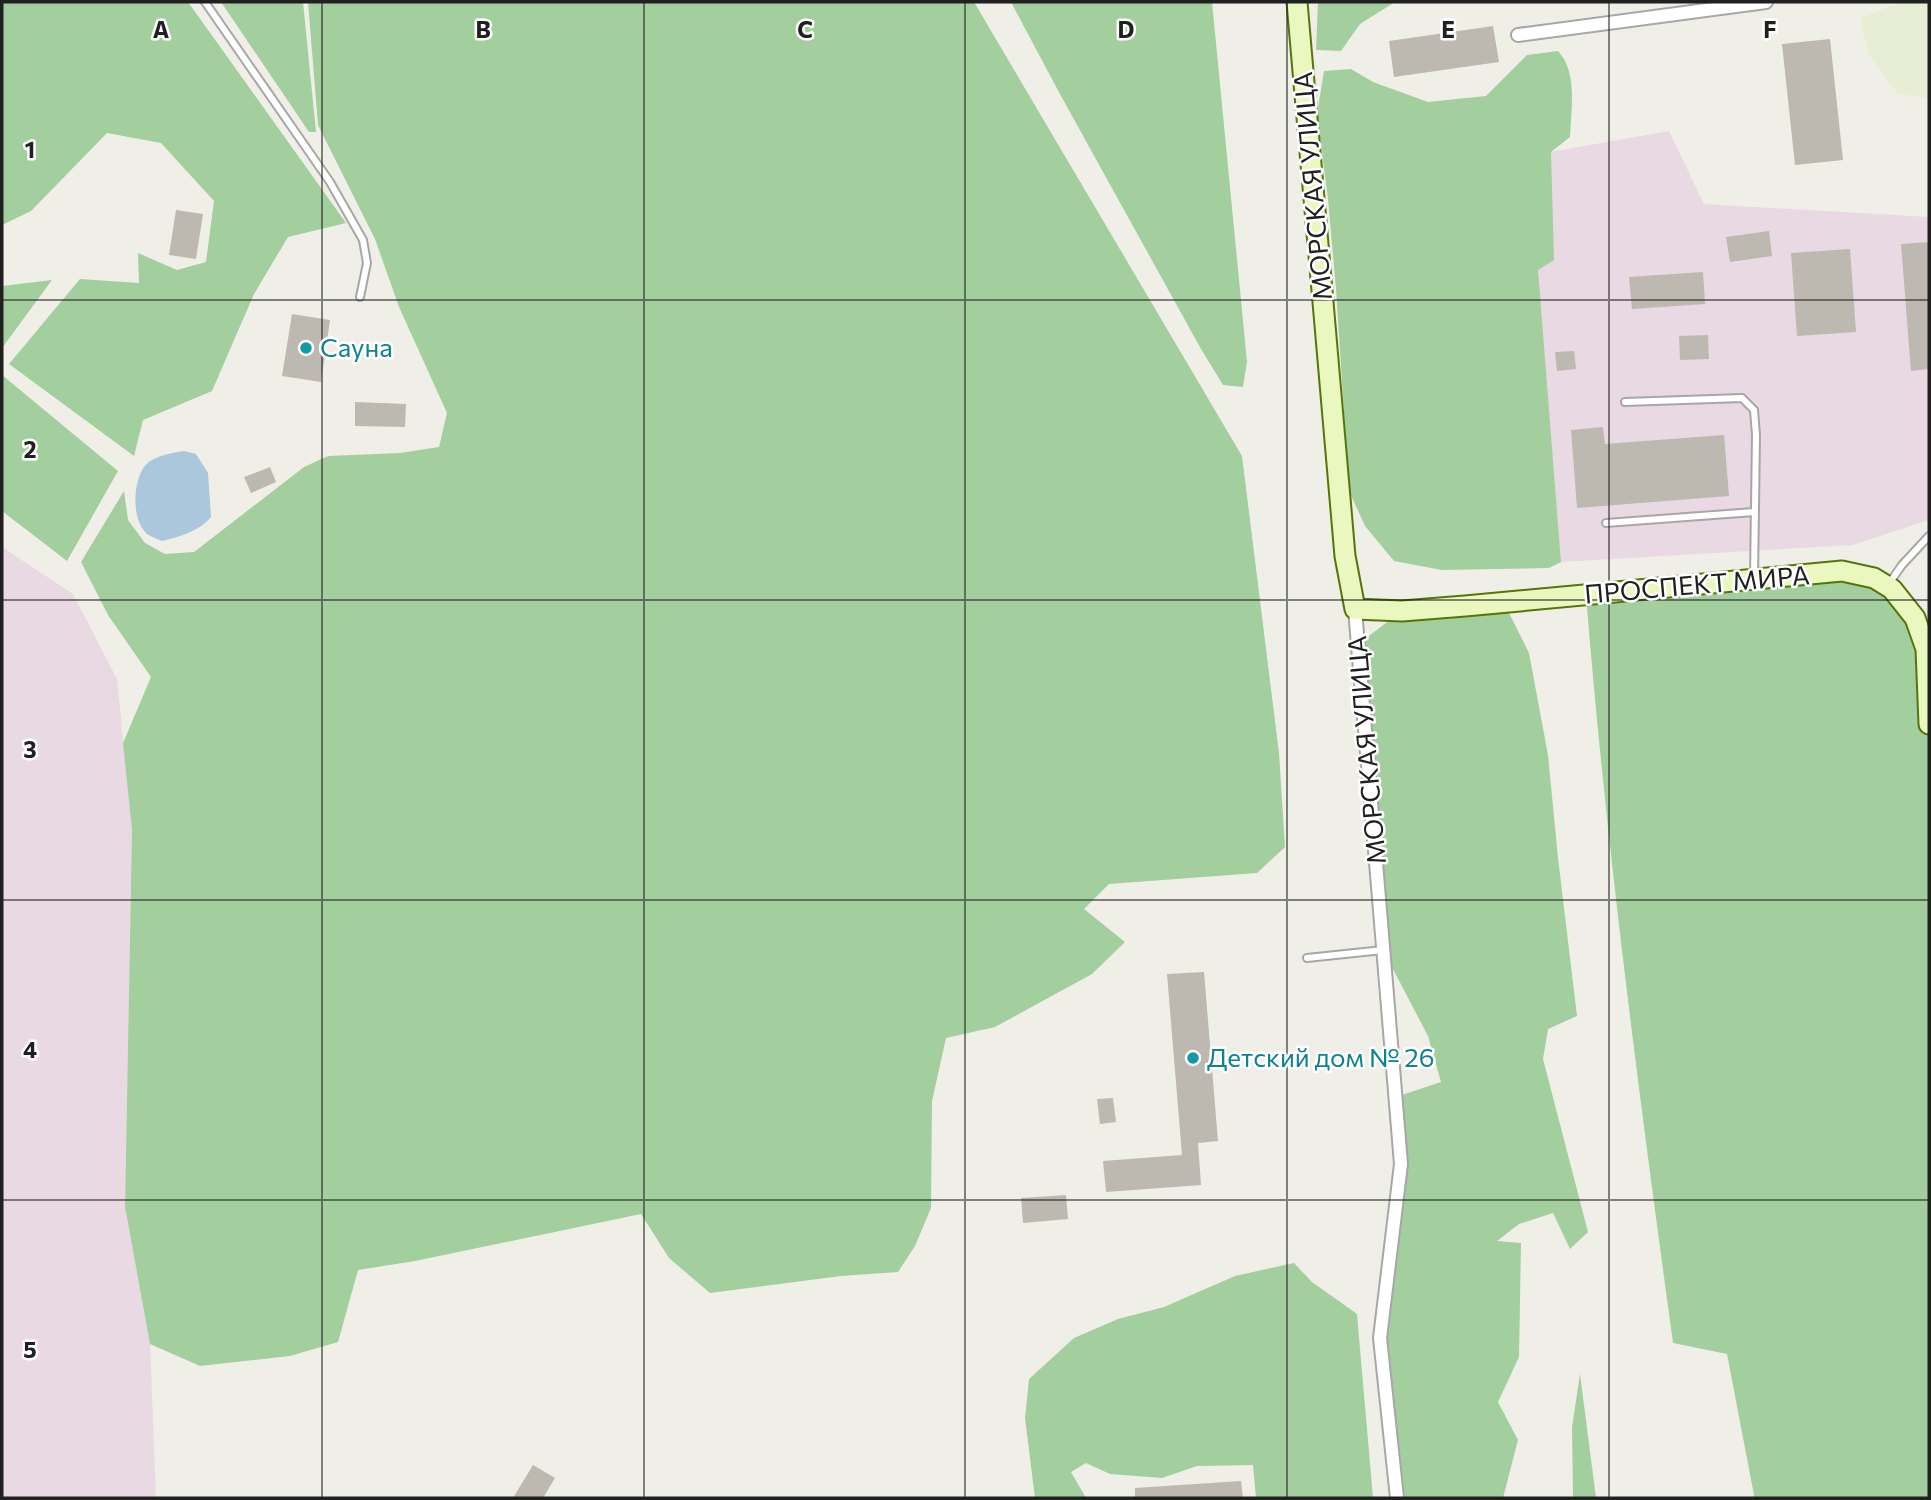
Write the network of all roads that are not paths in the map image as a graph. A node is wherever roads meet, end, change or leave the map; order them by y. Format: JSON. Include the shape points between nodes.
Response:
{"nodes":[{"id":1,"x":205,"y":2,"type":"edge"},
{"id":2,"x":1297,"y":2,"type":"edge"},
{"id":3,"x":1766,"y":2,"type":"edge"},
{"id":4,"x":1706,"y":6,"type":"edge"},
{"id":5,"x":1518,"y":35,"type":"dead end"},
{"id":6,"x":360,"y":297,"type":"dead end"},
{"id":7,"x":1625,"y":402,"type":"dead end"},
{"id":8,"x":1754,"y":512,"type":"junction"},
{"id":9,"x":1606,"y":523,"type":"dead end"},
{"id":10,"x":1929,"y":536,"type":"edge"},
{"id":11,"x":1754,"y":580,"type":"junction"},
{"id":12,"x":1887,"y":586,"type":"junction"},
{"id":13,"x":1355,"y":609,"type":"junction"},
{"id":14,"x":1929,"y":724,"type":"edge"},
{"id":15,"x":1383,"y":950,"type":"junction"},
{"id":16,"x":1307,"y":958,"type":"dead end"},
{"id":17,"x":1397,"y":1498,"type":"edge"}],
"edges":[{"from":1,"to":6,"type":"lane","via":[[330,182],[363,240],[367,263]]},
{"from":2,"to":13,"type":"main road","name":"МОРСКАЯ УЛИЦА","via":[[1345,555]]},
{"from":3,"to":4,"type":"street"},
{"from":4,"to":5,"type":"street"},
{"from":7,"to":8,"type":"lane","via":[[1742,398],[1754,410]]},
{"from":8,"to":9,"type":"lane"},
{"from":8,"to":11,"type":"lane"},
{"from":10,"to":12,"type":"lane"},
{"from":11,"to":12,"type":"main road","name":"ПРОСПЕКТ МИРА","via":[[1842,572],[1874,578]]},
{"from":11,"to":13,"type":"main road","name":"ПРОСПЕКТ МИРА","via":[[1465,607]]},
{"from":12,"to":14,"type":"main road","name":"ПРОСПЕКТ МИРА","via":[[1915,618],[1926,649]]},
{"from":13,"to":15,"type":"street","name":"МОРСКАЯ УЛИЦА"},
{"from":15,"to":16,"type":"lane"},
{"from":15,"to":17,"type":"street","name":"МОРСКАЯ УЛИЦА","via":[[1401,1164],[1380,1338]]}]}
